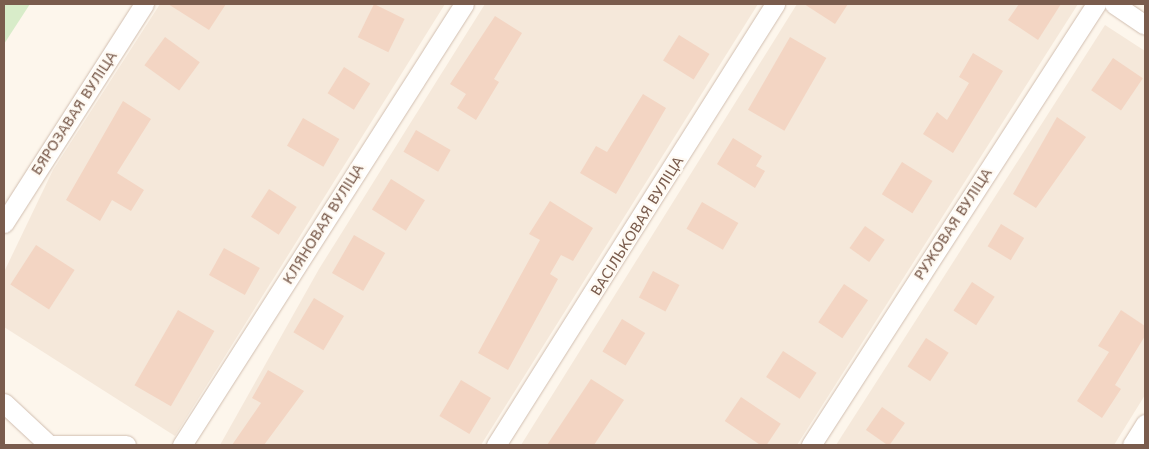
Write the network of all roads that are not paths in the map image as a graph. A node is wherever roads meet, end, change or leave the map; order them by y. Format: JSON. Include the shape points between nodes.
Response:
{"nodes":[{"id":1,"x":144,"y":4,"type":"edge"},
{"id":2,"x":464,"y":4,"type":"edge"},
{"id":3,"x":775,"y":4,"type":"edge"},
{"id":4,"x":1096,"y":4,"type":"edge"},
{"id":5,"x":1114,"y":4,"type":"edge"},
{"id":6,"x":1145,"y":25,"type":"edge"},
{"id":7,"x":4,"y":223,"type":"edge"},
{"id":8,"x":4,"y":403,"type":"edge"},
{"id":9,"x":1145,"y":424,"type":"edge"},
{"id":10,"x":49,"y":445,"type":"edge"},
{"id":11,"x":126,"y":445,"type":"edge"},
{"id":12,"x":182,"y":445,"type":"edge"},
{"id":13,"x":496,"y":445,"type":"edge"},
{"id":14,"x":810,"y":445,"type":"edge"},
{"id":15,"x":1132,"y":445,"type":"edge"}],
"edges":[{"from":1,"to":7,"type":"street","name":"БЯРОЗАВАЯ ВУЛІЦА"},
{"from":2,"to":12,"type":"street","name":"КЛЯНОВАЯ ВУЛІЦА"},
{"from":3,"to":13,"type":"street","name":"ВАСІЛЬКОВАЯ ВУЛІЦА"},
{"from":4,"to":14,"type":"street","name":"РУЖОВАЯ ВУЛІЦА"},
{"from":5,"to":6,"type":"street"},
{"from":8,"to":10,"type":"street"},
{"from":9,"to":15,"type":"street"},
{"from":10,"to":11,"type":"street"}]}
